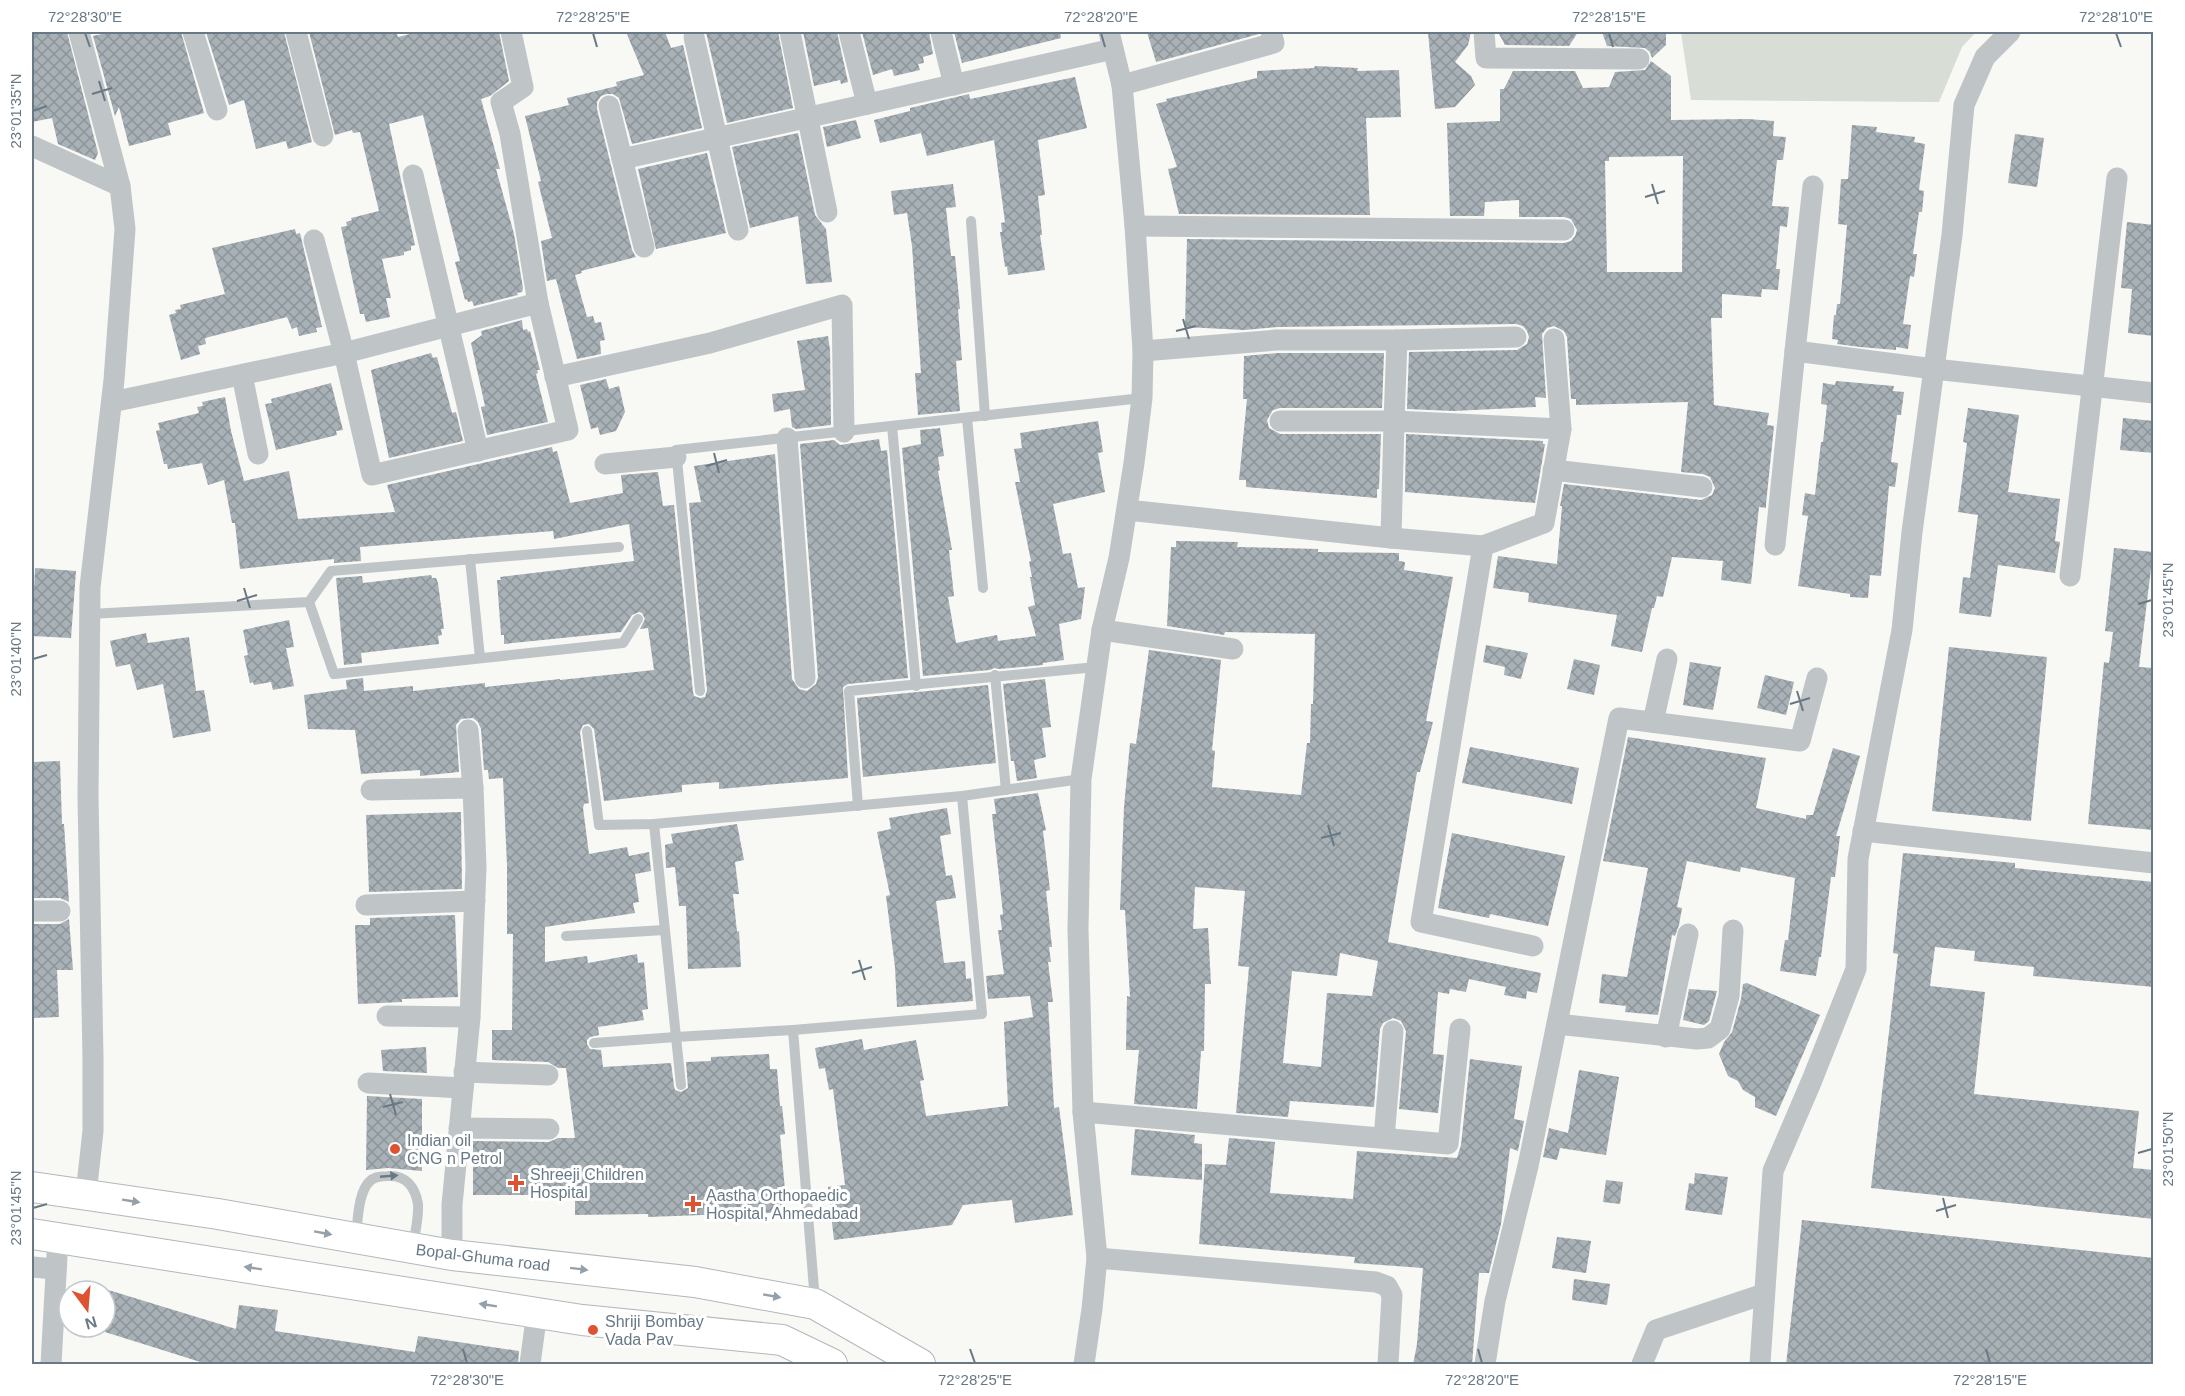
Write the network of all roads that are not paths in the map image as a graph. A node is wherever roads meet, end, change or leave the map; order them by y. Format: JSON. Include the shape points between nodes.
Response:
{"nodes":[{"id":1,"x":79,"y":32,"type":"edge"},
{"id":2,"x":194,"y":32,"type":"edge"},
{"id":3,"x":296,"y":32,"type":"edge"},
{"id":4,"x":511,"y":32,"type":"edge"},
{"id":5,"x":790,"y":32,"type":"edge"},
{"id":6,"x":849,"y":32,"type":"edge"},
{"id":7,"x":941,"y":32,"type":"edge"},
{"id":8,"x":1271,"y":32,"type":"edge"},
{"id":9,"x":1484,"y":32,"type":"edge"},
{"id":10,"x":2010,"y":32,"type":"edge"},
{"id":11,"x":694,"y":37,"type":"dead end"},
{"id":12,"x":1111,"y":40,"type":"edge"},
{"id":13,"x":1639,"y":58,"type":"dead end"},
{"id":14,"x":954,"y":85,"type":"junction"},
{"id":15,"x":1122,"y":85,"type":"junction"},
{"id":16,"x":867,"y":104,"type":"junction"},
{"id":17,"x":609,"y":106,"type":"dead end"},
{"id":18,"x":217,"y":110,"type":"dead end"},
{"id":19,"x":807,"y":117,"type":"junction"},
{"id":20,"x":323,"y":136,"type":"dead end"},
{"id":21,"x":717,"y":138,"type":"junction"},
{"id":22,"x":32,"y":146,"type":"edge"},
{"id":23,"x":622,"y":159,"type":"junction"},
{"id":24,"x":413,"y":174,"type":"dead end"},
{"id":25,"x":2117,"y":178,"type":"dead end"},
{"id":26,"x":120,"y":186,"type":"junction"},
{"id":27,"x":1813,"y":186,"type":"dead end"},
{"id":28,"x":827,"y":212,"type":"dead end"},
{"id":29,"x":971,"y":221,"type":"dead end"},
{"id":30,"x":1135,"y":226,"type":"junction"},
{"id":31,"x":738,"y":230,"type":"dead end"},
{"id":32,"x":1564,"y":230,"type":"dead end"},
{"id":33,"x":314,"y":240,"type":"dead end"},
{"id":34,"x":644,"y":247,"type":"dead end"},
{"id":35,"x":538,"y":303,"type":"junction"},
{"id":36,"x":450,"y":326,"type":"junction"},
{"id":37,"x":1516,"y":337,"type":"dead end"},
{"id":38,"x":1554,"y":339,"type":"dead end"},
{"id":39,"x":1397,"y":340,"type":"junction"},
{"id":40,"x":1143,"y":351,"type":"junction"},
{"id":41,"x":1795,"y":351,"type":"junction"},
{"id":42,"x":344,"y":353,"type":"junction"},
{"id":43,"x":1934,"y":369,"type":"junction"},
{"id":44,"x":242,"y":375,"type":"junction"},
{"id":45,"x":555,"y":377,"type":"junction"},
{"id":46,"x":2092,"y":386,"type":"junction"},
{"id":47,"x":2154,"y":393,"type":"edge"},
{"id":48,"x":1142,"y":398,"type":"junction"},
{"id":49,"x":112,"y":402,"type":"junction"},
{"id":50,"x":985,"y":416,"type":"junction"},
{"id":51,"x":967,"y":418,"type":"junction"},
{"id":52,"x":1280,"y":421,"type":"dead end"},
{"id":53,"x":1394,"y":421,"type":"junction"},
{"id":54,"x":892,"y":426,"type":"junction"},
{"id":55,"x":1561,"y":429,"type":"junction"},
{"id":56,"x":843,"y":432,"type":"junction"},
{"id":57,"x":787,"y":438,"type":"junction"},
{"id":58,"x":478,"y":451,"type":"junction"},
{"id":59,"x":258,"y":454,"type":"dead end"},
{"id":60,"x":676,"y":457,"type":"junction"},
{"id":61,"x":605,"y":464,"type":"dead end"},
{"id":62,"x":1553,"y":470,"type":"junction"},
{"id":63,"x":1702,"y":487,"type":"dead end"},
{"id":64,"x":1127,"y":510,"type":"junction"},
{"id":65,"x":1391,"y":538,"type":"junction"},
{"id":66,"x":1775,"y":545,"type":"dead end"},
{"id":67,"x":1483,"y":546,"type":"junction"},
{"id":68,"x":619,"y":547,"type":"dead end"},
{"id":69,"x":470,"y":559,"type":"junction"},
{"id":70,"x":2070,"y":576,"type":"dead end"},
{"id":71,"x":983,"y":588,"type":"dead end"},
{"id":72,"x":309,"y":602,"type":"junction"},
{"id":73,"x":90,"y":614,"type":"junction"},
{"id":74,"x":638,"y":619,"type":"dead end"},
{"id":75,"x":1102,"y":630,"type":"junction"},
{"id":76,"x":1233,"y":649,"type":"dead end"},
{"id":77,"x":480,"y":658,"type":"junction"},
{"id":78,"x":1667,"y":659,"type":"dead end"},
{"id":79,"x":1096,"y":667,"type":"junction"},
{"id":80,"x":995,"y":675,"type":"junction"},
{"id":81,"x":805,"y":678,"type":"dead end"},
{"id":82,"x":1817,"y":678,"type":"dead end"},
{"id":83,"x":916,"y":686,"type":"junction"},
{"id":84,"x":700,"y":691,"type":"dead end"},
{"id":85,"x":1653,"y":722,"type":"junction"},
{"id":86,"x":468,"y":730,"type":"dead end"},
{"id":87,"x":587,"y":731,"type":"dead end"},
{"id":88,"x":1081,"y":779,"type":"junction"},
{"id":89,"x":473,"y":788,"type":"junction"},
{"id":90,"x":371,"y":790,"type":"dead end"},
{"id":91,"x":1005,"y":790,"type":"junction"},
{"id":92,"x":962,"y":796,"type":"junction"},
{"id":93,"x":858,"y":806,"type":"junction"},
{"id":94,"x":654,"y":824,"type":"junction"},
{"id":95,"x":1863,"y":831,"type":"junction"},
{"id":96,"x":2154,"y":863,"type":"edge"},
{"id":97,"x":475,"y":901,"type":"junction"},
{"id":98,"x":366,"y":905,"type":"dead end"},
{"id":99,"x":32,"y":911,"type":"edge"},
{"id":100,"x":60,"y":911,"type":"dead end"},
{"id":101,"x":664,"y":930,"type":"junction"},
{"id":102,"x":1733,"y":930,"type":"dead end"},
{"id":103,"x":1688,"y":934,"type":"dead end"},
{"id":104,"x":566,"y":936,"type":"dead end"},
{"id":105,"x":1533,"y":946,"type":"dead end"},
{"id":106,"x":387,"y":1016,"type":"dead end"},
{"id":107,"x":470,"y":1017,"type":"junction"},
{"id":108,"x":1557,"y":1024,"type":"junction"},
{"id":109,"x":1460,"y":1029,"type":"dead end"},
{"id":110,"x":794,"y":1030,"type":"junction"},
{"id":111,"x":1393,"y":1030,"type":"dead end"},
{"id":112,"x":676,"y":1037,"type":"junction"},
{"id":113,"x":1666,"y":1037,"type":"junction"},
{"id":114,"x":594,"y":1043,"type":"dead end"},
{"id":115,"x":549,"y":1076,"type":"dead end"},
{"id":116,"x":464,"y":1080,"type":"junction"},
{"id":117,"x":368,"y":1083,"type":"dead end"},
{"id":118,"x":681,"y":1085,"type":"dead end"},
{"id":119,"x":1083,"y":1112,"type":"junction"},
{"id":120,"x":459,"y":1128,"type":"junction"},
{"id":121,"x":549,"y":1129,"type":"dead end"},
{"id":122,"x":1384,"y":1138,"type":"junction"},
{"id":123,"x":32,"y":1187,"type":"edge"},
{"id":124,"x":86,"y":1194,"type":"junction"},
{"id":125,"x":45,"y":1236,"type":"edge"},
{"id":126,"x":356,"y":1238,"type":"junction"},
{"id":127,"x":413,"y":1248,"type":"junction"},
{"id":128,"x":452,"y":1255,"type":"junction"},
{"id":129,"x":1097,"y":1258,"type":"junction"},
{"id":130,"x":32,"y":1267,"type":"edge"},
{"id":131,"x":56,"y":1269,"type":"junction"},
{"id":132,"x":1764,"y":1294,"type":"junction"},
{"id":133,"x":815,"y":1304,"type":"junction"},
{"id":134,"x":537,"y":1312,"type":"junction"},
{"id":135,"x":51,"y":1365,"type":"edge"},
{"id":136,"x":530,"y":1365,"type":"edge"},
{"id":137,"x":832,"y":1365,"type":"edge"},
{"id":138,"x":920,"y":1365,"type":"edge"},
{"id":139,"x":1084,"y":1365,"type":"edge"},
{"id":140,"x":1388,"y":1365,"type":"edge"},
{"id":141,"x":1485,"y":1365,"type":"edge"},
{"id":142,"x":1642,"y":1365,"type":"edge"},
{"id":143,"x":1760,"y":1365,"type":"edge"}],
"edges":[{"from":1,"to":26,"type":"street"},
{"from":2,"to":18,"type":"street"},
{"from":3,"to":20,"type":"street"},
{"from":4,"to":35,"type":"street","via":[[523,87],[501,102],[510,134]]},
{"from":5,"to":19,"type":"street"},
{"from":6,"to":16,"type":"street"},
{"from":7,"to":14,"type":"street"},
{"from":8,"to":15,"type":"street","via":[[1274,43]]},
{"from":9,"to":13,"type":"street","via":[[1486,58]]},
{"from":10,"to":43,"type":"street","via":[[1985,57],[1964,105]]},
{"from":11,"to":21,"type":"street"},
{"from":12,"to":14,"type":"street"},
{"from":12,"to":15,"type":"street"},
{"from":14,"to":16,"type":"street"},
{"from":15,"to":30,"type":"street"},
{"from":16,"to":19,"type":"street"},
{"from":17,"to":23,"type":"street"},
{"from":19,"to":21,"type":"street"},
{"from":19,"to":28,"type":"street"},
{"from":21,"to":23,"type":"street"},
{"from":21,"to":31,"type":"street"},
{"from":22,"to":26,"type":"street"},
{"from":23,"to":34,"type":"street"},
{"from":24,"to":36,"type":"street"},
{"from":25,"to":46,"type":"street"},
{"from":26,"to":49,"type":"street","via":[[125,229]]},
{"from":27,"to":41,"type":"street"},
{"from":29,"to":50,"type":"lane"},
{"from":30,"to":32,"type":"street"},
{"from":30,"to":40,"type":"street"},
{"from":33,"to":42,"type":"street"},
{"from":35,"to":36,"type":"street"},
{"from":35,"to":45,"type":"street"},
{"from":36,"to":42,"type":"street"},
{"from":36,"to":58,"type":"street"},
{"from":37,"to":39,"type":"street"},
{"from":38,"to":55,"type":"street"},
{"from":39,"to":40,"type":"street","via":[[1277,340]]},
{"from":39,"to":53,"type":"street"},
{"from":40,"to":48,"type":"street"},
{"from":41,"to":43,"type":"street"},
{"from":41,"to":66,"type":"street"},
{"from":42,"to":44,"type":"street"},
{"from":42,"to":58,"type":"street","via":[[372,475]]},
{"from":43,"to":46,"type":"street"},
{"from":43,"to":95,"type":"street","via":[[1902,630]]},
{"from":44,"to":49,"type":"street"},
{"from":44,"to":59,"type":"street"},
{"from":45,"to":56,"type":"street","via":[[710,343],[842,305]]},
{"from":45,"to":58,"type":"street","via":[[568,430]]},
{"from":46,"to":47,"type":"street"},
{"from":46,"to":70,"type":"street"},
{"from":48,"to":50,"type":"lane"},
{"from":48,"to":64,"type":"street"},
{"from":49,"to":73,"type":"street"},
{"from":50,"to":51,"type":"lane"},
{"from":51,"to":54,"type":"lane"},
{"from":51,"to":71,"type":"lane"},
{"from":52,"to":53,"type":"street"},
{"from":53,"to":55,"type":"street"},
{"from":53,"to":65,"type":"street"},
{"from":54,"to":56,"type":"lane"},
{"from":54,"to":83,"type":"lane"},
{"from":55,"to":62,"type":"street"},
{"from":56,"to":57,"type":"lane"},
{"from":57,"to":60,"type":"lane","via":[[676,450]]},
{"from":57,"to":81,"type":"street"},
{"from":60,"to":61,"type":"street"},
{"from":60,"to":84,"type":"lane"},
{"from":62,"to":63,"type":"street"},
{"from":62,"to":67,"type":"street","via":[[1544,523]]},
{"from":64,"to":65,"type":"street"},
{"from":64,"to":75,"type":"street"},
{"from":65,"to":67,"type":"street"},
{"from":67,"to":105,"type":"street","via":[[1421,922]]},
{"from":68,"to":69,"type":"lane"},
{"from":69,"to":72,"type":"lane","via":[[331,571]]},
{"from":69,"to":77,"type":"lane"},
{"from":72,"to":73,"type":"lane"},
{"from":72,"to":77,"type":"lane","via":[[334,674]]},
{"from":73,"to":124,"type":"street","via":[[88,797],[93,1131]]},
{"from":74,"to":77,"type":"lane","via":[[623,643]]},
{"from":75,"to":76,"type":"street"},
{"from":75,"to":79,"type":"street"},
{"from":78,"to":85,"type":"street"},
{"from":79,"to":80,"type":"lane"},
{"from":79,"to":88,"type":"street"},
{"from":80,"to":83,"type":"lane"},
{"from":80,"to":91,"type":"lane"},
{"from":82,"to":85,"type":"street","via":[[1800,741]]},
{"from":83,"to":93,"type":"lane","via":[[849,691]]},
{"from":85,"to":108,"type":"street","via":[[1619,718]]},
{"from":86,"to":89,"type":"street"},
{"from":87,"to":94,"type":"lane","via":[[599,825]]},
{"from":88,"to":91,"type":"lane"},
{"from":88,"to":119,"type":"street","via":[[1078,929]]},
{"from":89,"to":90,"type":"street"},
{"from":89,"to":97,"type":"street"},
{"from":91,"to":92,"type":"lane"},
{"from":92,"to":93,"type":"lane"},
{"from":92,"to":110,"type":"lane","via":[[982,1014]]},
{"from":93,"to":94,"type":"lane"},
{"from":94,"to":101,"type":"lane"},
{"from":95,"to":96,"type":"street"},
{"from":95,"to":132,"type":"street","via":[[1858,859],[1856,969],[1773,1171]]},
{"from":97,"to":98,"type":"street"},
{"from":97,"to":107,"type":"street"},
{"from":99,"to":100,"type":"street"},
{"from":101,"to":104,"type":"lane"},
{"from":101,"to":112,"type":"lane"},
{"from":102,"to":113,"type":"street","via":[[1729,996],[1720,1029],[1708,1038]]},
{"from":103,"to":113,"type":"street"},
{"from":106,"to":107,"type":"street"},
{"from":107,"to":116,"type":"street"},
{"from":108,"to":113,"type":"street"},
{"from":108,"to":141,"type":"street","via":[[1495,1301]]},
{"from":109,"to":122,"type":"street","via":[[1448,1144]]},
{"from":110,"to":112,"type":"lane"},
{"from":110,"to":133,"type":"lane"},
{"from":111,"to":122,"type":"street"},
{"from":112,"to":114,"type":"lane"},
{"from":112,"to":118,"type":"lane"},
{"from":115,"to":116,"type":"street"},
{"from":116,"to":117,"type":"street"},
{"from":116,"to":120,"type":"street"},
{"from":119,"to":122,"type":"street"},
{"from":119,"to":129,"type":"street"},
{"from":120,"to":121,"type":"street"},
{"from":120,"to":128,"type":"street"},
{"from":123,"to":124,"type":"street","name":"Bopal-Ghuma road"},
{"from":124,"to":126,"type":"street","name":"Bopal-Ghuma road","one_way":true},
{"from":125,"to":131,"type":"street"},
{"from":134,"to":125,"type":"street","one_way":true},
{"from":126,"to":127,"type":"street","name":"Bopal-Ghuma road"},
{"from":126,"to":127,"type":"lane","one_way":true,"via":[[363,1193],[370,1181],[398,1175],[415,1191],[418,1206]]},
{"from":127,"to":128,"type":"street","name":"Bopal-Ghuma road"},
{"from":128,"to":133,"type":"street","name":"Bopal-Ghuma road","one_way":true,"via":[[695,1282]]},
{"from":129,"to":139,"type":"street"},
{"from":129,"to":140,"type":"street","via":[[1387,1286],[1392,1295]]},
{"from":130,"to":131,"type":"street"},
{"from":131,"to":135,"type":"street"},
{"from":132,"to":142,"type":"street","via":[[1656,1330]]},
{"from":132,"to":143,"type":"street"},
{"from":133,"to":138,"type":"street","name":"Bopal-Ghuma road"},
{"from":134,"to":136,"type":"street"},
{"from":134,"to":137,"type":"street","via":[[782,1340]]}]}
